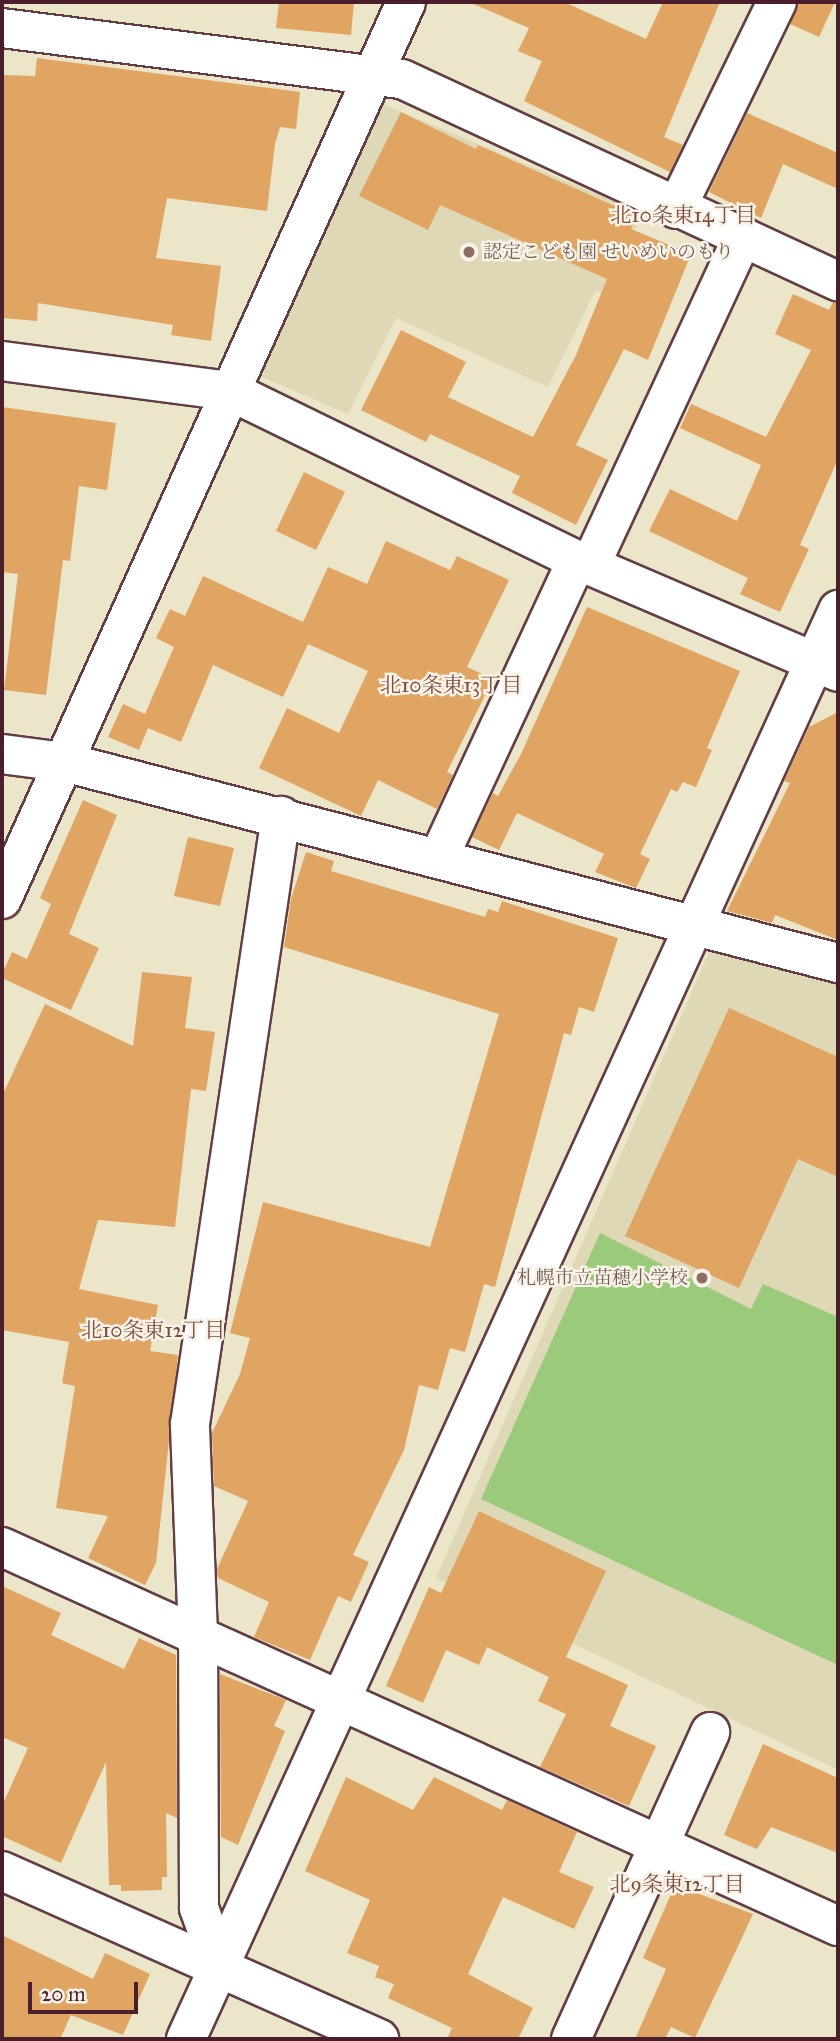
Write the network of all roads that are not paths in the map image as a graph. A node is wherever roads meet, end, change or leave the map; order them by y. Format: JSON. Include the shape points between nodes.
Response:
{"nodes":[{"id":1,"x":406,"y":2,"type":"edge"},
{"id":2,"x":777,"y":2,"type":"edge"},
{"id":3,"x":2,"y":27,"type":"edge"},
{"id":4,"x":372,"y":76,"type":"junction"},
{"id":5,"x":676,"y":209,"type":"junction"},
{"id":6,"x":743,"y":237,"type":"junction"},
{"id":7,"x":838,"y":281,"type":"edge"},
{"id":8,"x":2,"y":361,"type":"edge"},
{"id":9,"x":230,"y":391,"type":"junction"},
{"id":10,"x":583,"y":563,"type":"junction"},
{"id":11,"x":838,"y":610,"type":"edge"},
{"id":12,"x":827,"y":667,"type":"edge"},
{"id":13,"x":2,"y":754,"type":"edge"},
{"id":14,"x":64,"y":762,"type":"junction"},
{"id":15,"x":281,"y":816,"type":"junction"},
{"id":16,"x":439,"y":857,"type":"junction"},
{"id":17,"x":2,"y":899,"type":"edge"},
{"id":18,"x":696,"y":925,"type":"junction"},
{"id":19,"x":838,"y":963,"type":"edge"},
{"id":20,"x":2,"y":1547,"type":"edge"},
{"id":21,"x":198,"y":1635,"type":"junction"},
{"id":22,"x":342,"y":1702,"type":"junction"},
{"id":23,"x":710,"y":1732,"type":"dead end"},
{"id":24,"x":659,"y":1847,"type":"junction"},
{"id":25,"x":2,"y":1871,"type":"edge"},
{"id":26,"x":838,"y":1926,"type":"edge"},
{"id":27,"x":220,"y":1967,"type":"junction"},
{"id":28,"x":186,"y":2039,"type":"edge"},
{"id":29,"x":379,"y":2039,"type":"edge"},
{"id":30,"x":571,"y":2039,"type":"edge"}],
"edges":[{"from":1,"to":4,"type":"street"},
{"from":2,"to":5,"type":"street"},
{"from":3,"to":4,"type":"street"},
{"from":4,"to":5,"type":"street","via":[[402,79]]},
{"from":4,"to":9,"type":"street"},
{"from":5,"to":6,"type":"street"},
{"from":6,"to":7,"type":"street"},
{"from":6,"to":10,"type":"street"},
{"from":8,"to":9,"type":"street"},
{"from":9,"to":10,"type":"street"},
{"from":9,"to":14,"type":"street"},
{"from":10,"to":12,"type":"street"},
{"from":10,"to":16,"type":"street"},
{"from":11,"to":12,"type":"street"},
{"from":12,"to":18,"type":"street"},
{"from":13,"to":14,"type":"street"},
{"from":14,"to":15,"type":"street"},
{"from":14,"to":17,"type":"street"},
{"from":15,"to":16,"type":"street"},
{"from":15,"to":21,"type":"street","via":[[190,1423]]},
{"from":16,"to":18,"type":"street"},
{"from":18,"to":19,"type":"street"},
{"from":18,"to":22,"type":"street"},
{"from":20,"to":21,"type":"street"},
{"from":21,"to":22,"type":"street"},
{"from":21,"to":27,"type":"street","via":[[199,1908]]},
{"from":22,"to":24,"type":"street"},
{"from":22,"to":27,"type":"street"},
{"from":23,"to":24,"type":"street"},
{"from":24,"to":26,"type":"street"},
{"from":24,"to":30,"type":"street"},
{"from":25,"to":27,"type":"street"},
{"from":27,"to":28,"type":"street"},
{"from":27,"to":29,"type":"street"}]}
